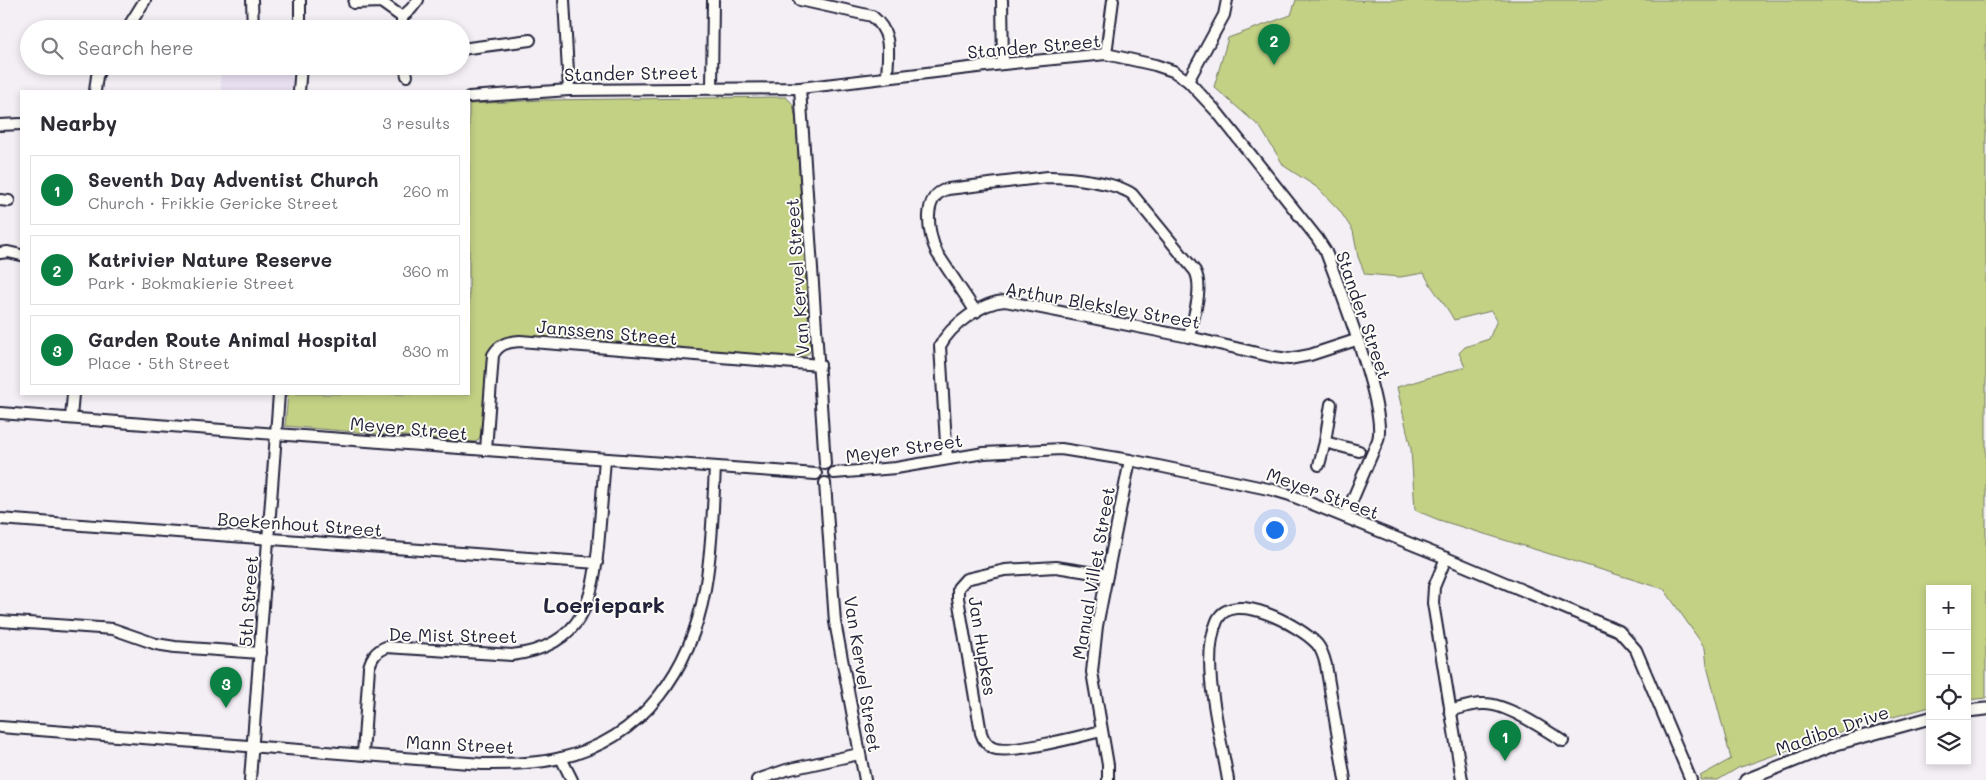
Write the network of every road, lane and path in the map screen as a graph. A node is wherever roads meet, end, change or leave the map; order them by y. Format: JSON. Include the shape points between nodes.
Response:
{"nodes":[{"id":1,"x":145,"y":0,"type":"edge"},
{"id":2,"x":252,"y":0,"type":"edge"},
{"id":3,"x":300,"y":0,"type":"edge"},
{"id":4,"x":418,"y":0,"type":"edge"},
{"id":5,"x":564,"y":0,"type":"edge"},
{"id":6,"x":713,"y":0,"type":"edge"},
{"id":7,"x":800,"y":0,"type":"edge"},
{"id":8,"x":1002,"y":0,"type":"edge"},
{"id":9,"x":1113,"y":0,"type":"edge"},
{"id":10,"x":1227,"y":0,"type":"edge"},
{"id":11,"x":354,"y":3,"type":"dead end"},
{"id":12,"x":402,"y":17,"type":"joint"},
{"id":13,"x":135,"y":20,"type":"edge"},
{"id":14,"x":252,"y":20,"type":"edge"},
{"id":15,"x":300,"y":20,"type":"edge"},
{"id":16,"x":530,"y":40,"type":"dead end"},
{"id":17,"x":470,"y":48,"type":"edge"},
{"id":18,"x":1106,"y":54,"type":"junction"},
{"id":19,"x":1003,"y":64,"type":"junction"},
{"id":20,"x":98,"y":75,"type":"edge"},
{"id":21,"x":300,"y":75,"type":"edge"},
{"id":22,"x":302,"y":75,"type":"edge"},
{"id":23,"x":887,"y":77,"type":"junction"},
{"id":24,"x":1188,"y":81,"type":"junction"},
{"id":25,"x":712,"y":88,"type":"junction"},
{"id":26,"x":800,"y":88,"type":"junction"},
{"id":27,"x":95,"y":90,"type":"edge"},
{"id":28,"x":299,"y":90,"type":"edge"},
{"id":29,"x":305,"y":90,"type":"edge"},
{"id":30,"x":569,"y":90,"type":"junction"},
{"id":31,"x":470,"y":97,"type":"edge"},
{"id":32,"x":0,"y":124,"type":"edge"},
{"id":33,"x":20,"y":124,"type":"edge"},
{"id":34,"x":0,"y":253,"type":"edge"},
{"id":35,"x":20,"y":255,"type":"edge"},
{"id":36,"x":976,"y":312,"type":"junction"},
{"id":37,"x":1189,"y":336,"type":"junction"},
{"id":38,"x":1356,"y":340,"type":"junction"},
{"id":39,"x":820,"y":365,"type":"junction"},
{"id":40,"x":73,"y":395,"type":"edge"},
{"id":41,"x":279,"y":395,"type":"edge"},
{"id":42,"x":1331,"y":404,"type":"dead end"},
{"id":43,"x":0,"y":413,"type":"edge"},
{"id":44,"x":71,"y":418,"type":"junction"},
{"id":45,"x":276,"y":434,"type":"junction"},
{"id":46,"x":1326,"y":442,"type":"junction"},
{"id":47,"x":486,"y":450,"type":"junction"},
{"id":48,"x":1360,"y":450,"type":"dead end"},
{"id":49,"x":605,"y":459,"type":"junction"},
{"id":50,"x":947,"y":459,"type":"junction"},
{"id":51,"x":1130,"y":460,"type":"junction"},
{"id":52,"x":825,"y":464,"type":"junction"},
{"id":53,"x":1319,"y":465,"type":"dead end"},
{"id":54,"x":715,"y":467,"type":"junction"},
{"id":55,"x":834,"y":473,"type":"junction"},
{"id":56,"x":816,"y":474,"type":"junction"},
{"id":57,"x":825,"y":483,"type":"junction"},
{"id":58,"x":1345,"y":517,"type":"junction"},
{"id":59,"x":0,"y":519,"type":"edge"},
{"id":60,"x":269,"y":538,"type":"junction"},
{"id":61,"x":1446,"y":558,"type":"junction"},
{"id":62,"x":597,"y":563,"type":"junction"},
{"id":63,"x":1106,"y":575,"type":"junction"},
{"id":64,"x":0,"y":621,"type":"edge"},
{"id":65,"x":260,"y":653,"type":"junction"},
{"id":66,"x":1986,"y":709,"type":"edge"},
{"id":67,"x":1450,"y":710,"type":"junction"},
{"id":68,"x":1971,"y":710,"type":"edge"},
{"id":69,"x":1926,"y":719,"type":"edge"},
{"id":70,"x":0,"y":727,"type":"edge"},
{"id":71,"x":1101,"y":731,"type":"junction"},
{"id":72,"x":1563,"y":741,"type":"dead end"},
{"id":73,"x":253,"y":745,"type":"junction"},
{"id":74,"x":363,"y":754,"type":"junction"},
{"id":75,"x":859,"y":754,"type":"junction"},
{"id":76,"x":561,"y":758,"type":"junction"},
{"id":77,"x":250,"y":780,"type":"edge"},
{"id":78,"x":572,"y":780,"type":"edge"},
{"id":79,"x":757,"y":780,"type":"edge"},
{"id":80,"x":864,"y":780,"type":"edge"},
{"id":81,"x":1108,"y":780,"type":"edge"},
{"id":82,"x":1228,"y":780,"type":"edge"},
{"id":83,"x":1345,"y":780,"type":"edge"},
{"id":84,"x":1462,"y":780,"type":"edge"},
{"id":85,"x":1691,"y":780,"type":"edge"},
{"id":86,"x":1746,"y":780,"type":"edge"}],
"edges":[{"from":1,"to":13,"type":"street"},
{"from":2,"to":14,"type":"street"},
{"from":3,"to":15,"type":"street"},
{"from":4,"to":12,"type":"street"},
{"from":5,"to":30,"type":"street"},
{"from":6,"to":25,"type":"street"},
{"from":7,"to":23,"type":"street","via":[[872,16],[888,37]]},
{"from":8,"to":19,"type":"street"},
{"from":9,"to":18,"type":"street"},
{"from":10,"to":24,"type":"street","via":[[1224,14]]},
{"from":11,"to":12,"type":"street","via":[[382,2]]},
{"from":16,"to":17,"type":"street"},
{"from":18,"to":19,"type":"street","name":"Stander Street"},
{"from":18,"to":24,"type":"street","name":"Stander Street","via":[[1155,65]]},
{"from":19,"to":23,"type":"street","name":"Stander Street"},
{"from":20,"to":27,"type":"street"},
{"from":21,"to":28,"type":"street"},
{"from":22,"to":29,"type":"street"},
{"from":23,"to":26,"type":"street","name":"Stander Street"},
{"from":24,"to":38,"type":"street","name":"Stander Street","via":[[1217,112],[1322,244]]},
{"from":25,"to":26,"type":"street","name":"Stander Street"},
{"from":25,"to":30,"type":"street","name":"Stander Street"},
{"from":26,"to":39,"type":"street","name":"Van Kervel Street"},
{"from":30,"to":31,"type":"street","name":"Stander Street"},
{"from":32,"to":33,"type":"street"},
{"from":34,"to":35,"type":"street"},
{"from":36,"to":37,"type":"street","name":"Arthur Bleksley Street","via":[[989,304],[1005,301]]},
{"from":36,"to":37,"type":"street","via":[[932,243],[932,198],[948,189],[1064,177],[1122,188],[1132,194],[1195,271],[1199,286]]},
{"from":36,"to":50,"type":"street","name":"Arthur Bleksley Street","via":[[950,331],[940,346]]},
{"from":37,"to":38,"type":"street","name":"Arthur Bleksley Street","via":[[1289,359]]},
{"from":38,"to":58,"type":"street","name":"Stander Street","via":[[1373,393],[1380,432]]},
{"from":39,"to":47,"type":"street","name":"Janssens Street","via":[[509,342],[492,355]]},
{"from":39,"to":52,"type":"street","name":"Van Kervel Street"},
{"from":40,"to":44,"type":"street"},
{"from":41,"to":45,"type":"street","name":"5th Street"},
{"from":42,"to":46,"type":"street"},
{"from":43,"to":44,"type":"street","name":"Meyer Street"},
{"from":44,"to":45,"type":"street","name":"Meyer Street"},
{"from":45,"to":47,"type":"street","name":"Meyer Street"},
{"from":45,"to":60,"type":"street","name":"5th Street"},
{"from":46,"to":48,"type":"street"},
{"from":46,"to":53,"type":"street"},
{"from":47,"to":49,"type":"street","name":"Meyer Street"},
{"from":49,"to":54,"type":"street","name":"Meyer Street"},
{"from":49,"to":62,"type":"street","name":"De Mist Street"},
{"from":50,"to":51,"type":"street","name":"Meyer Street","via":[[984,453],[1061,449]]},
{"from":50,"to":55,"type":"street","name":"Meyer Street","via":[[884,470]]},
{"from":51,"to":58,"type":"street","name":"Meyer Street","via":[[1273,490]]},
{"from":51,"to":63,"type":"street","name":"Manual Villet Street"},
{"from":52,"to":55,"type":"street","via":[[831,466]]},
{"from":52,"to":56,"type":"street","via":[[817,468]]},
{"from":54,"to":56,"type":"street","name":"Meyer Street"},
{"from":54,"to":76,"type":"street","name":"Mann Street","via":[[705,591],[691,642],[678,669],[652,704],[627,728],[594,747]]},
{"from":55,"to":57,"type":"street"},
{"from":56,"to":57,"type":"street"},
{"from":57,"to":75,"type":"street","name":"Van Kervel Street","via":[[835,622]]},
{"from":58,"to":61,"type":"street","name":"Meyer Street"},
{"from":59,"to":60,"type":"street","name":"Boekenhout Street"},
{"from":60,"to":62,"type":"street","name":"Boekenhout Street"},
{"from":60,"to":65,"type":"street","name":"5th Street"},
{"from":61,"to":67,"type":"street","via":[[1434,586],[1433,603]]},
{"from":61,"to":85,"type":"street","name":"Meyer Street","via":[[1615,628],[1626,636],[1636,650]]},
{"from":62,"to":74,"type":"street","name":"De Mist Street","via":[[592,589],[577,623],[545,648],[512,655],[386,647],[379,650],[369,667]]},
{"from":63,"to":71,"type":"street","name":"Manual Villet Street","via":[[1092,672]]},
{"from":63,"to":71,"type":"street","name":"Jan Hupkes","via":[[1056,567],[1005,570],[966,579],[958,588],[981,733],[986,743],[992,748],[1008,749]]},
{"from":64,"to":65,"type":"street","via":[[113,629],[175,648]]},
{"from":65,"to":73,"type":"street","name":"5th Street"},
{"from":66,"to":68,"type":"street"},
{"from":67,"to":72,"type":"street","via":[[1478,704],[1496,705]]},
{"from":67,"to":84,"type":"street"},
{"from":69,"to":86,"type":"street","name":"Madiba Drive","via":[[1836,744]]},
{"from":70,"to":73,"type":"street","name":"Mann Street"},
{"from":71,"to":81,"type":"street","name":"Manual Villet Street"},
{"from":73,"to":74,"type":"street","name":"Mann Street"},
{"from":73,"to":77,"type":"street","name":"5th Street"},
{"from":74,"to":76,"type":"street","name":"Mann Street","via":[[497,764]]},
{"from":75,"to":79,"type":"street","via":[[786,770]]},
{"from":75,"to":80,"type":"street","name":"Van Kervel Street"},
{"from":76,"to":78,"type":"street"},
{"from":82,"to":83,"type":"street","via":[[1209,652],[1218,619],[1230,608],[1243,608],[1294,625],[1321,650]]}]}
